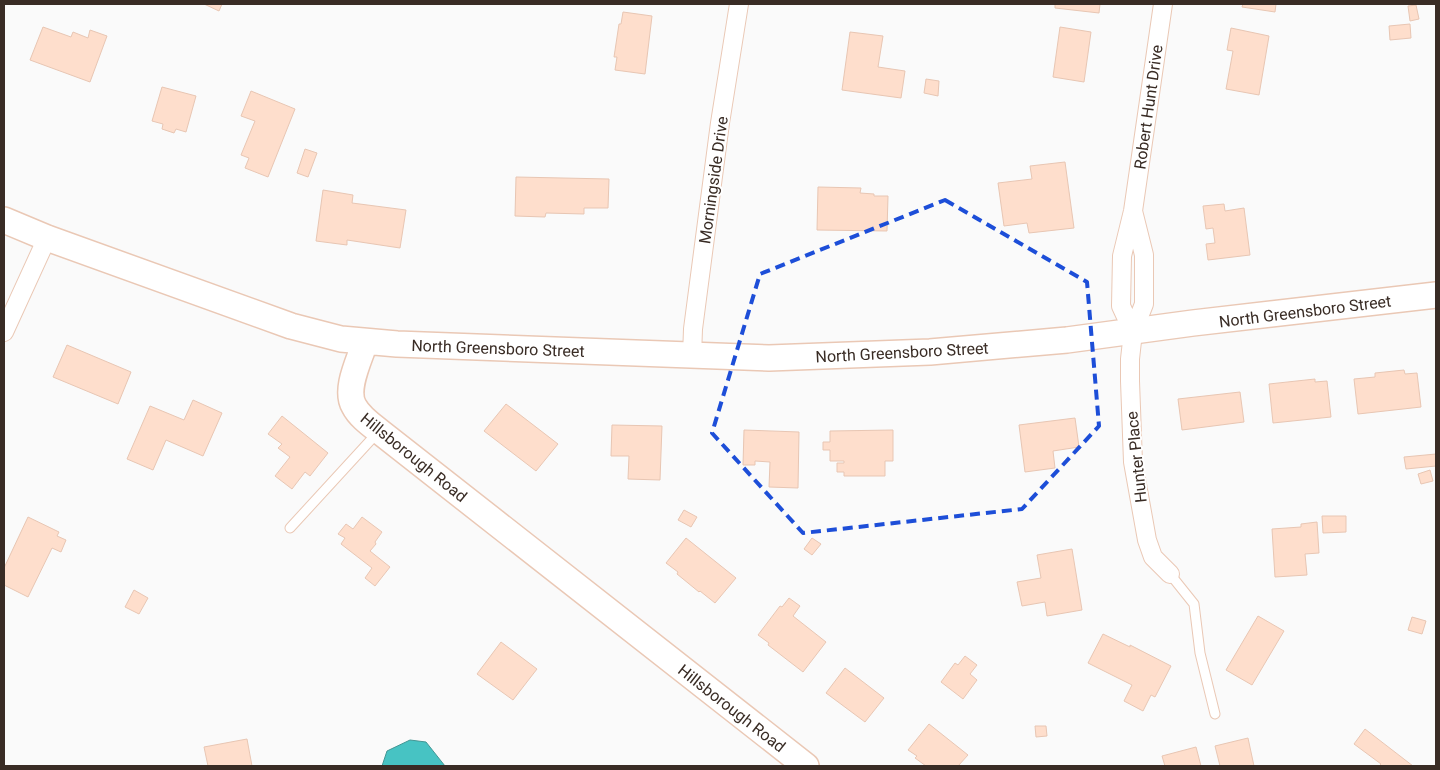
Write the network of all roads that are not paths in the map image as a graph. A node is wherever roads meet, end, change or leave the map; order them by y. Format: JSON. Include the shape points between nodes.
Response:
{"nodes":[{"id":1,"x":739,"y":4,"type":"edge"},
{"id":2,"x":1163,"y":4,"type":"edge"},
{"id":3,"x":4,"y":220,"type":"edge"},
{"id":4,"x":47,"y":238,"type":"junction"},
{"id":5,"x":1436,"y":296,"type":"edge"},
{"id":6,"x":4,"y":332,"type":"edge"},
{"id":7,"x":1133,"y":332,"type":"junction"},
{"id":8,"x":365,"y":342,"type":"junction"},
{"id":9,"x":692,"y":356,"type":"junction"},
{"id":10,"x":379,"y":431,"type":"junction"},
{"id":11,"x":290,"y":528,"type":"dead end"},
{"id":12,"x":1170,"y":574,"type":"joint"},
{"id":13,"x":1215,"y":714,"type":"dead end"},
{"id":14,"x":806,"y":766,"type":"edge"}],
"edges":[{"from":1,"to":9,"type":"street","name":"Morningside Drive","via":[[720,123]]},
{"from":2,"to":7,"type":"street","name":"Robert Hunt Drive","via":[[1133,211],[1144,255],[1144,304]]},
{"from":3,"to":4,"type":"main road"},
{"from":4,"to":6,"type":"street"},
{"from":4,"to":8,"type":"main road","via":[[291,326]]},
{"from":5,"to":7,"type":"main road","name":"North Greensboro Street"},
{"from":7,"to":9,"type":"main road","name":"North Greensboro Street","via":[[930,352],[769,358]]},
{"from":7,"to":12,"type":"street","name":"Hunter Place","via":[[1130,381],[1134,462],[1146,540],[1153,556]]},
{"from":8,"to":9,"type":"main road","name":"North Greensboro Street"},
{"from":8,"to":10,"type":"main road","name":"Hillsborough Road","via":[[353,377],[351,397],[356,410]]},
{"from":10,"to":11,"type":"lane"},
{"from":10,"to":14,"type":"main road","name":"Hillsborough Road"},
{"from":12,"to":13,"type":"lane","via":[[1194,604],[1200,653]]}]}
